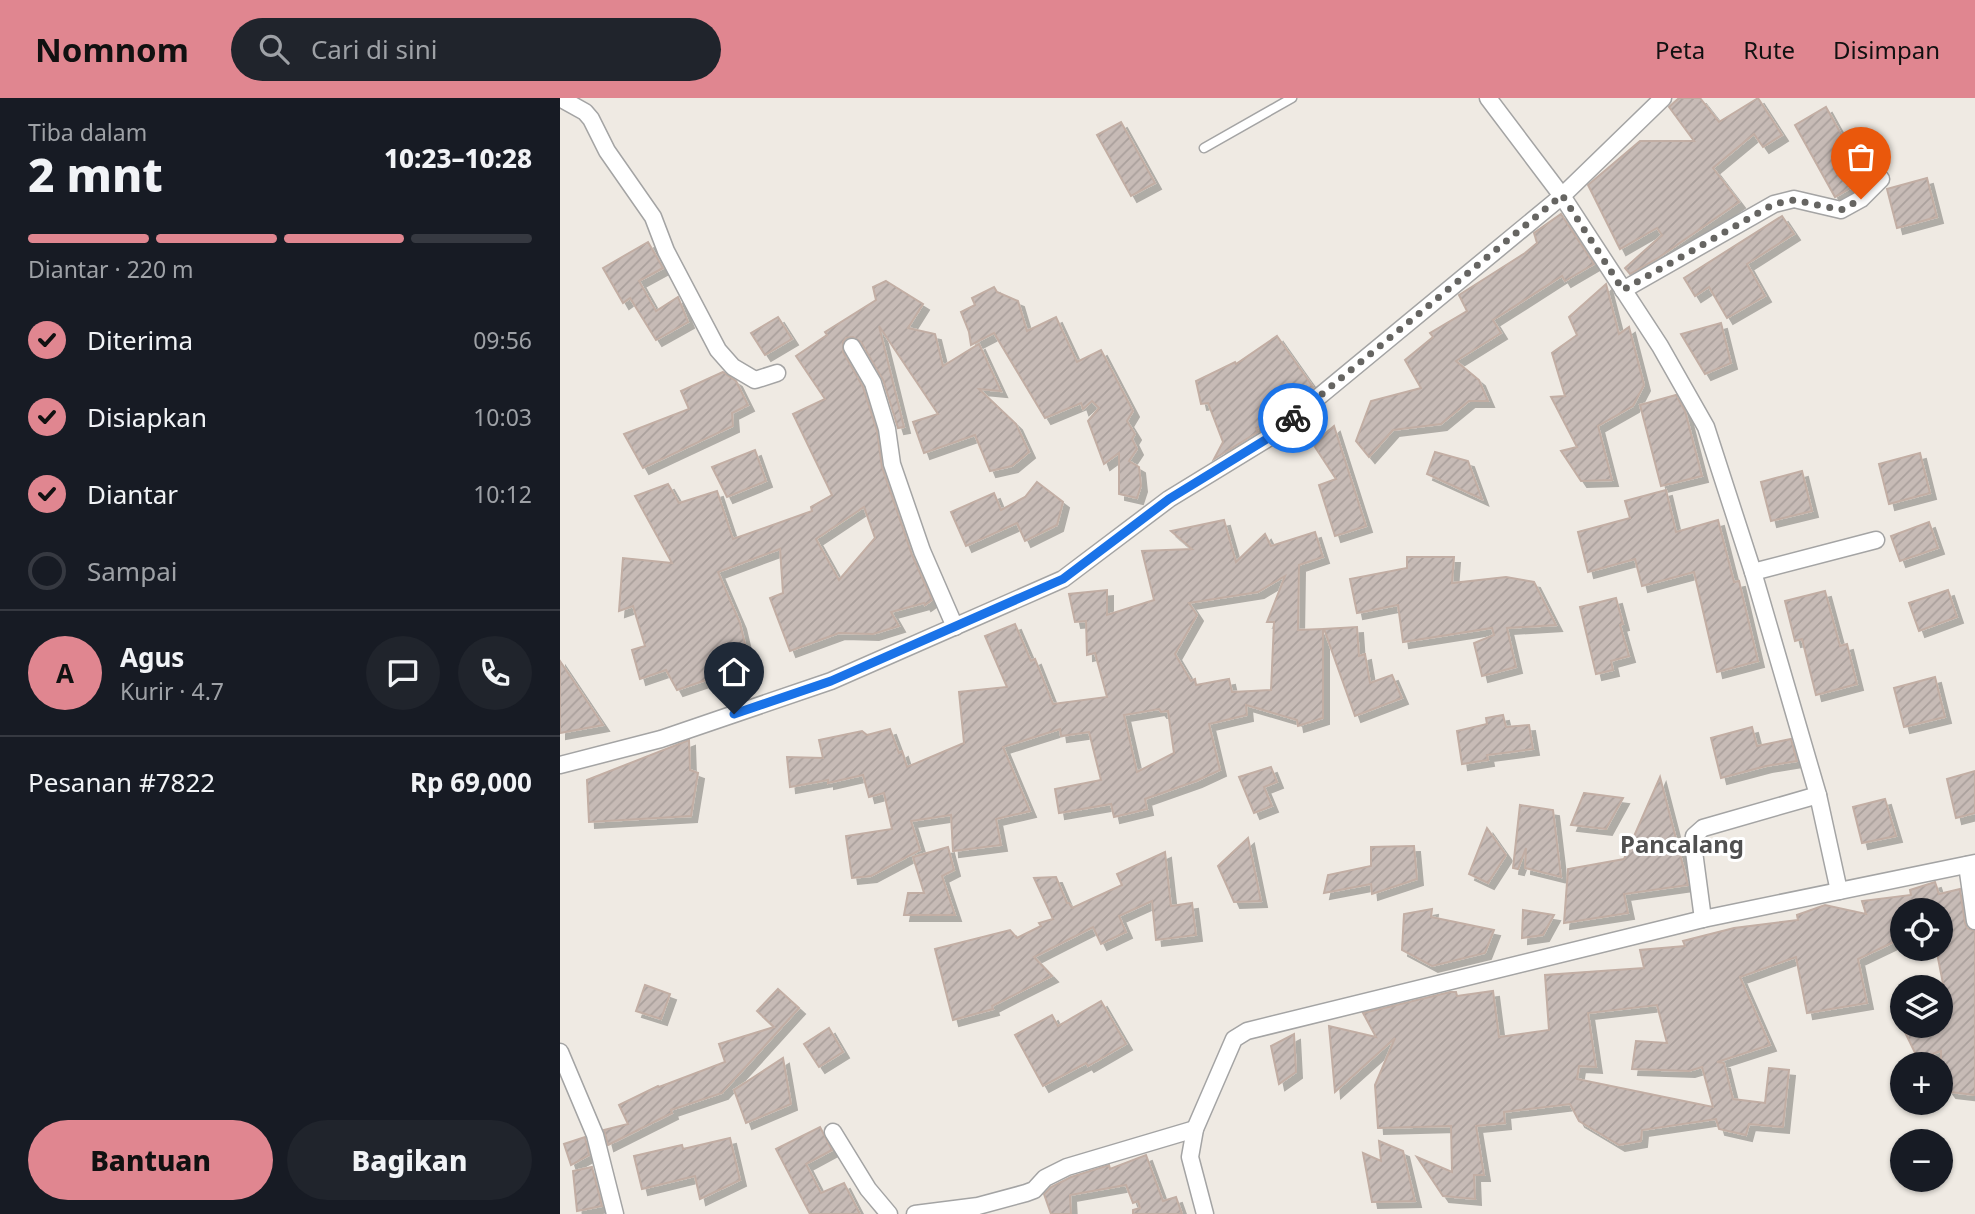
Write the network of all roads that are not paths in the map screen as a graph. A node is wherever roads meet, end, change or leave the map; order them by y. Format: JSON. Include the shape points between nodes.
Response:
{"nodes":[{"id":1,"x":560,"y":98,"type":"edge"},
{"id":2,"x":1292,"y":98,"type":"edge"},
{"id":3,"x":1488,"y":98,"type":"edge"},
{"id":4,"x":1663,"y":98,"type":"edge"},
{"id":5,"x":1203,"y":148,"type":"dead end"},
{"id":6,"x":1881,"y":179,"type":"dead end"},
{"id":7,"x":1562,"y":195,"type":"junction"},
{"id":8,"x":1623,"y":290,"type":"junction"},
{"id":9,"x":852,"y":347,"type":"dead end"},
{"id":10,"x":777,"y":373,"type":"dead end"},
{"id":11,"x":1876,"y":540,"type":"dead end"},
{"id":12,"x":1753,"y":572,"type":"junction"},
{"id":13,"x":955,"y":627,"type":"junction"},
{"id":14,"x":560,"y":765,"type":"edge"},
{"id":15,"x":1818,"y":795,"type":"junction"},
{"id":16,"x":1971,"y":864,"type":"edge"},
{"id":17,"x":1839,"y":891,"type":"junction"},
{"id":18,"x":1703,"y":919,"type":"junction"},
{"id":19,"x":1975,"y":921,"type":"edge"},
{"id":20,"x":560,"y":1052,"type":"edge"},
{"id":21,"x":1195,"y":1129,"type":"junction"},
{"id":22,"x":833,"y":1132,"type":"dead end"},
{"id":23,"x":615,"y":1214,"type":"edge"},
{"id":24,"x":889,"y":1214,"type":"edge"},
{"id":25,"x":915,"y":1214,"type":"edge"},
{"id":26,"x":1205,"y":1214,"type":"edge"}],
"edges":[{"from":1,"to":10,"type":"street","via":[[591,119],[607,151],[653,217],[718,350],[733,368],[755,380]]},
{"from":2,"to":5,"type":"lane"},
{"from":3,"to":7,"type":"street"},
{"from":4,"to":7,"type":"street"},
{"from":6,"to":8,"type":"street","via":[[1861,199],[1841,210],[1794,200],[1774,204]]},
{"from":7,"to":8,"type":"street"},
{"from":7,"to":13,"type":"street","via":[[1270,437],[1169,499],[1063,579]]},
{"from":8,"to":12,"type":"street","via":[[1706,427]]},
{"from":9,"to":13,"type":"street","via":[[873,383],[892,464]]},
{"from":11,"to":12,"type":"street"},
{"from":12,"to":15,"type":"street"},
{"from":13,"to":14,"type":"street","via":[[831,681],[661,739]]},
{"from":15,"to":17,"type":"street"},
{"from":15,"to":18,"type":"street","via":[[1703,828],[1694,836]]},
{"from":16,"to":17,"type":"street"},
{"from":16,"to":19,"type":"street"},
{"from":17,"to":18,"type":"street"},
{"from":18,"to":21,"type":"street","via":[[1247,1031],[1234,1039]]},
{"from":20,"to":23,"type":"street","via":[[595,1135]]},
{"from":21,"to":25,"type":"street","via":[[1067,1167],[1026,1193],[978,1206]]},
{"from":21,"to":26,"type":"street","via":[[1190,1157]]},
{"from":22,"to":24,"type":"street"}]}
